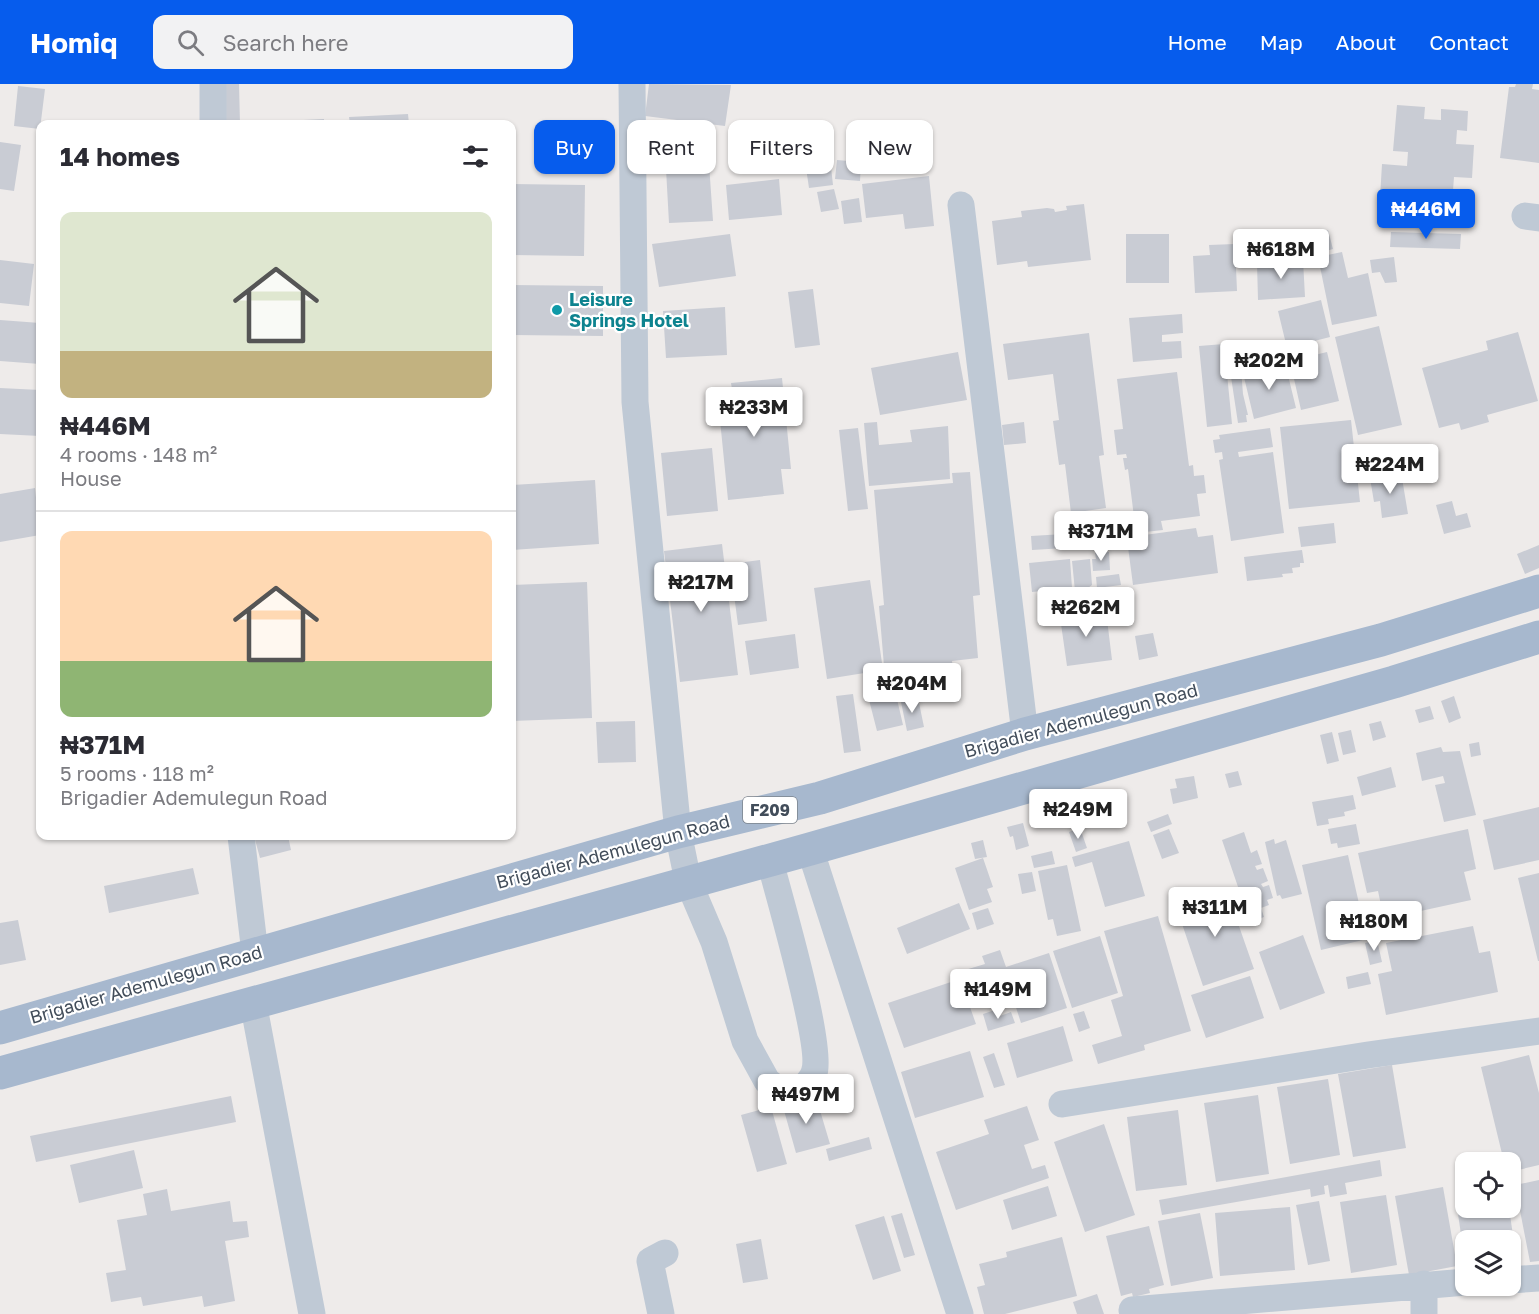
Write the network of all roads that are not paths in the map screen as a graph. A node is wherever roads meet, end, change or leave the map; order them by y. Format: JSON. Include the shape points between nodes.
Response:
{"nodes":[{"id":1,"x":213,"y":84,"type":"edge"},
{"id":2,"x":632,"y":84,"type":"edge"},
{"id":3,"x":213,"y":120,"type":"edge"},
{"id":4,"x":961,"y":205,"type":"dead end"},
{"id":5,"x":1539,"y":591,"type":"edge"},
{"id":6,"x":1539,"y":637,"type":"edge"},
{"id":7,"x":1025,"y":734,"type":"junction"},
{"id":8,"x":678,"y":832,"type":"junction"},
{"id":9,"x":241,"y":840,"type":"edge"},
{"id":10,"x":810,"y":849,"type":"junction"},
{"id":11,"x":769,"y":858,"type":"junction"},
{"id":12,"x":688,"y":881,"type":"junction"},
{"id":13,"x":255,"y":953,"type":"junction"},
{"id":14,"x":253,"y":1002,"type":"junction"},
{"id":15,"x":0,"y":1028,"type":"edge"},
{"id":16,"x":1539,"y":1031,"type":"edge"},
{"id":17,"x":0,"y":1073,"type":"edge"},
{"id":18,"x":1062,"y":1104,"type":"dead end"},
{"id":19,"x":665,"y":1253,"type":"dead end"},
{"id":20,"x":1539,"y":1278,"type":"edge"},
{"id":21,"x":1521,"y":1279,"type":"edge"},
{"id":22,"x":1455,"y":1283,"type":"edge"},
{"id":23,"x":1424,"y":1284,"type":"junction"},
{"id":24,"x":1132,"y":1310,"type":"dead end"},
{"id":25,"x":312,"y":1314,"type":"edge"},
{"id":26,"x":661,"y":1314,"type":"edge"},
{"id":27,"x":960,"y":1314,"type":"edge"},
{"id":28,"x":1424,"y":1314,"type":"edge"}],
"edges":[{"from":1,"to":3,"type":"street"},
{"from":2,"to":8,"type":"street","via":[[635,402]]},
{"from":4,"to":7,"type":"street"},
{"from":5,"to":7,"type":"main road","name":"Brigadier Ademulegun Road","number":"F209","via":[[1381,640]]},
{"from":6,"to":10,"type":"main road"},
{"from":7,"to":8,"type":"main road","name":"Brigadier Ademulegun Road","number":"F209","via":[[820,798]]},
{"from":8,"to":12,"type":"street"},
{"from":8,"to":13,"type":"main road","name":"Brigadier Ademulegun Road","number":"F209"},
{"from":9,"to":13,"type":"street"},
{"from":10,"to":11,"type":"main road"},
{"from":10,"to":27,"type":"street"},
{"from":11,"to":12,"type":"main road"},
{"from":11,"to":12,"type":"street","via":[[816,1050],[815,1072],[801,1091],[783,1093],[767,1082],[750,1051],[714,942]]},
{"from":12,"to":14,"type":"main road"},
{"from":13,"to":15,"type":"main road","name":"Brigadier Ademulegun Road","number":"F209"},
{"from":14,"to":17,"type":"main road"},
{"from":14,"to":25,"type":"street"},
{"from":16,"to":18,"type":"street"},
{"from":19,"to":26,"type":"street","via":[[650,1261]]},
{"from":20,"to":21,"type":"street"},
{"from":22,"to":23,"type":"street"},
{"from":23,"to":24,"type":"street"},
{"from":23,"to":28,"type":"street"}]}
